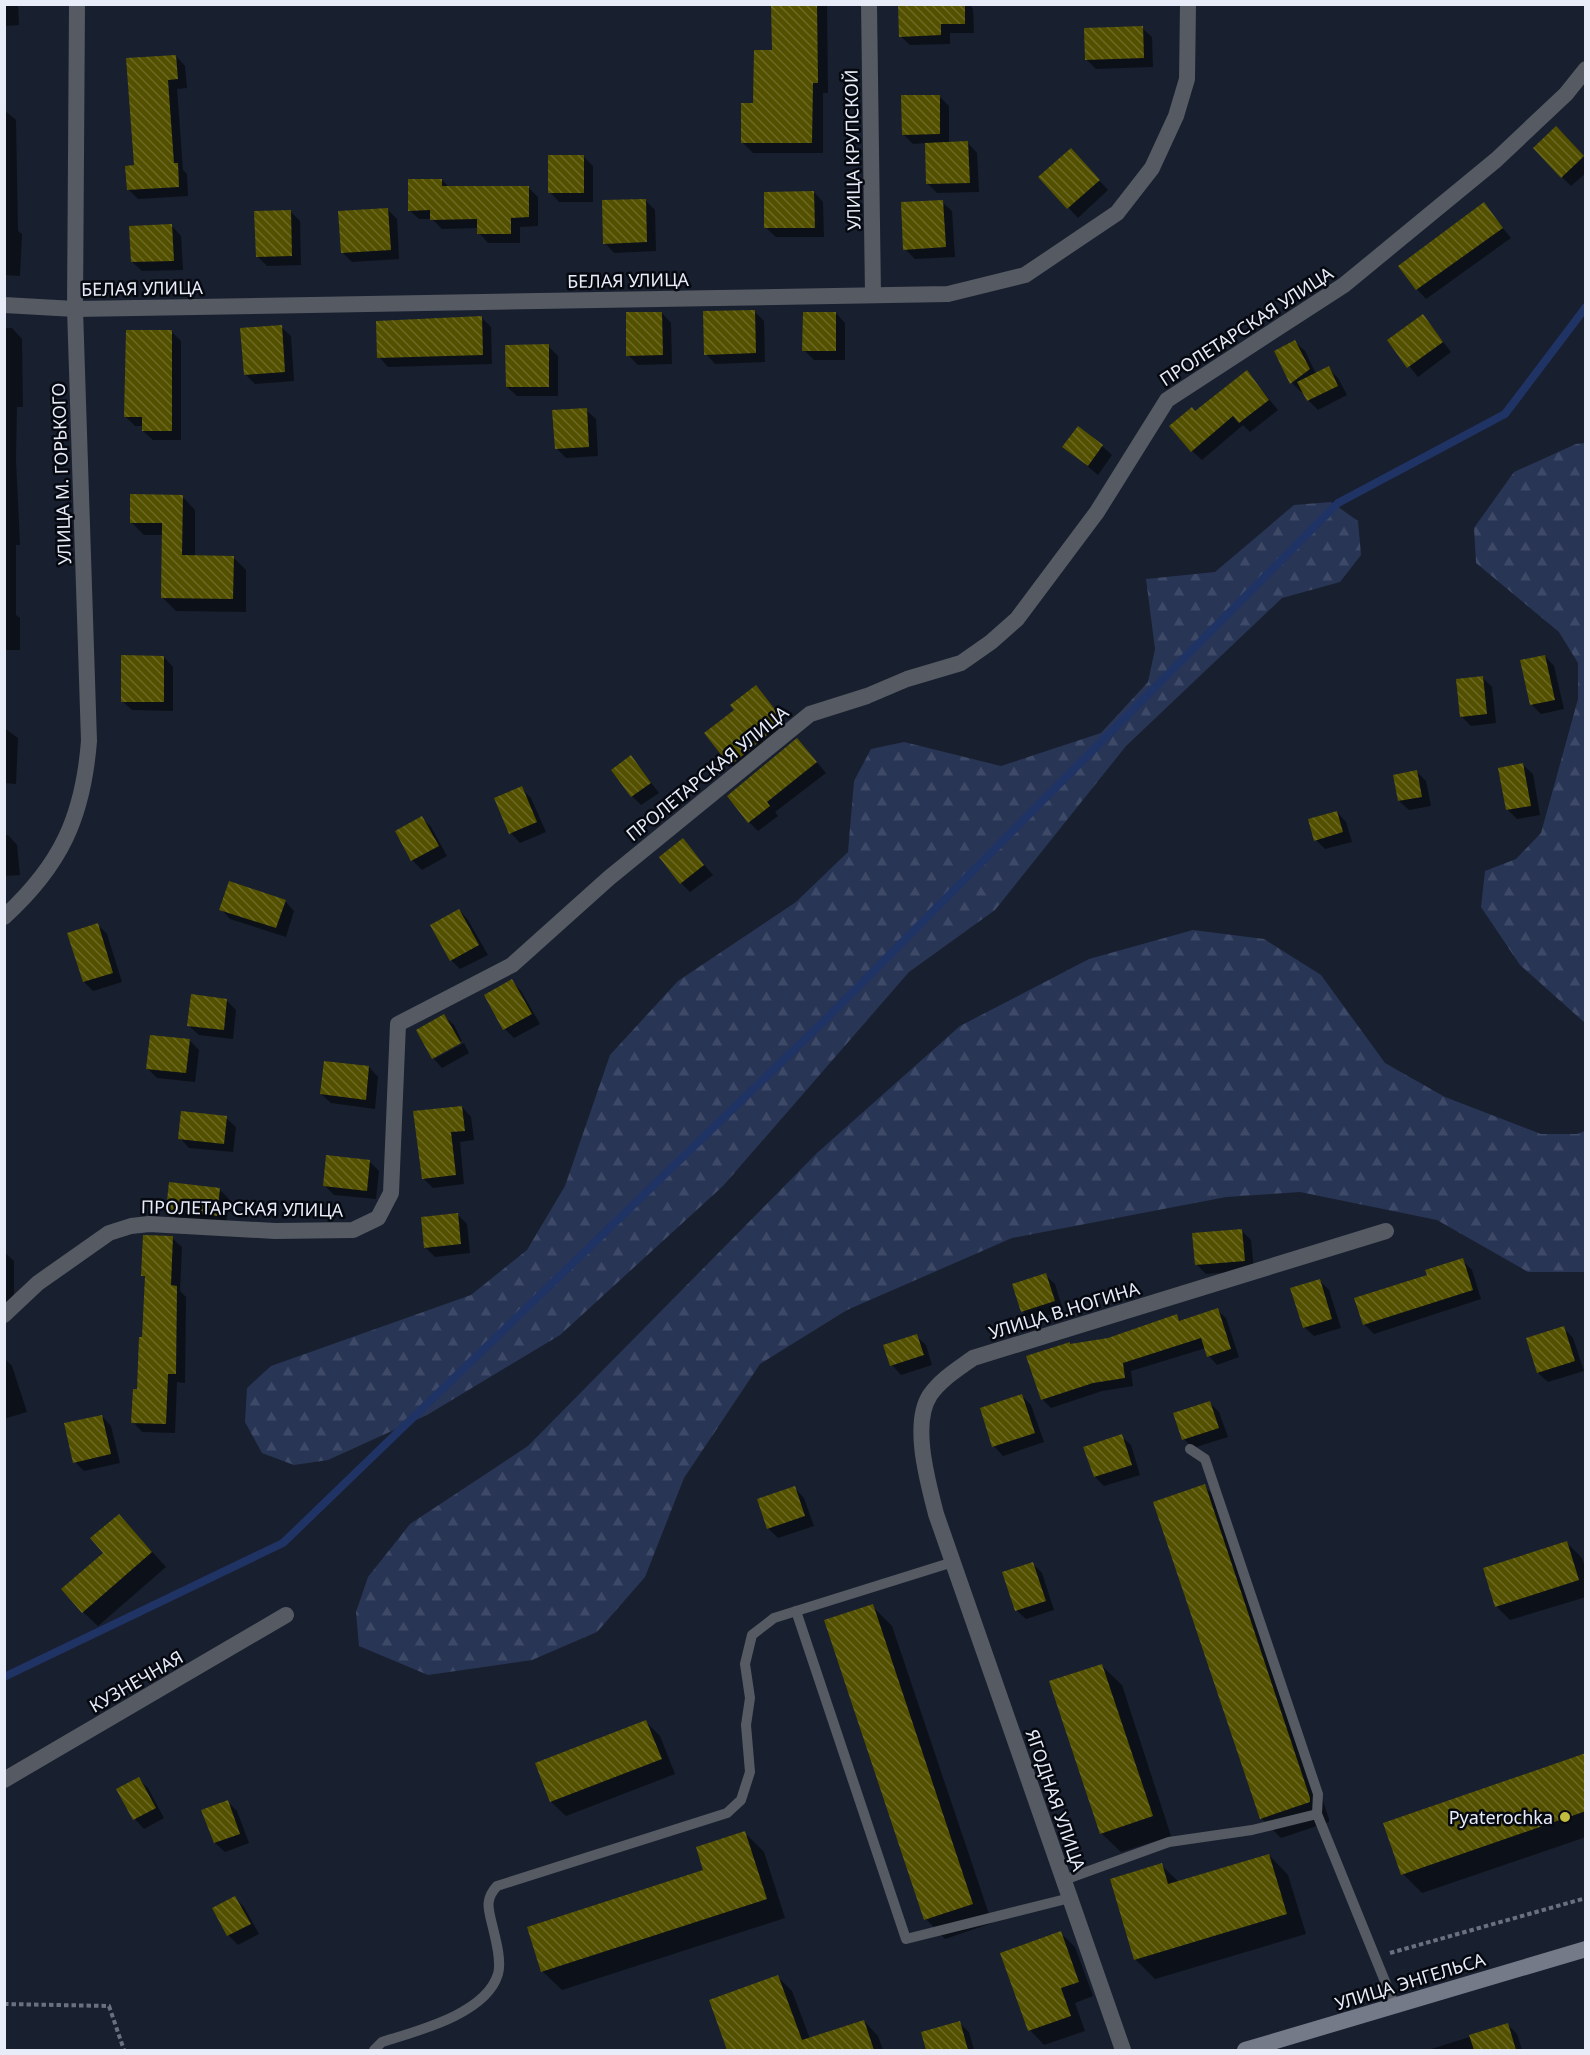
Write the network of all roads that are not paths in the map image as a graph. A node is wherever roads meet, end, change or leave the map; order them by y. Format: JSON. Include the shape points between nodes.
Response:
{"nodes":[{"id":1,"x":77,"y":4,"type":"edge"},
{"id":2,"x":869,"y":4,"type":"edge"},
{"id":3,"x":1188,"y":4,"type":"edge"},
{"id":4,"x":1586,"y":69,"type":"edge"},
{"id":5,"x":873,"y":295,"type":"junction"},
{"id":6,"x":4,"y":304,"type":"edge"},
{"id":7,"x":75,"y":309,"type":"junction"},
{"id":8,"x":4,"y":917,"type":"edge"},
{"id":9,"x":1386,"y":1231,"type":"dead end"},
{"id":10,"x":4,"y":1315,"type":"edge"},
{"id":11,"x":1190,"y":1449,"type":"dead end"},
{"id":12,"x":953,"y":1562,"type":"junction"},
{"id":13,"x":796,"y":1611,"type":"junction"},
{"id":14,"x":286,"y":1615,"type":"dead end"},
{"id":15,"x":4,"y":1780,"type":"edge"},
{"id":16,"x":1317,"y":1814,"type":"junction"},
{"id":17,"x":1064,"y":1880,"type":"junction"},
{"id":18,"x":1070,"y":1898,"type":"junction"},
{"id":19,"x":1586,"y":1949,"type":"edge"},
{"id":20,"x":1395,"y":2006,"type":"junction"},
{"id":21,"x":374,"y":2050,"type":"edge"},
{"id":22,"x":1123,"y":2050,"type":"edge"},
{"id":23,"x":1245,"y":2050,"type":"edge"}],
"edges":[{"from":1,"to":7,"type":"street","name":"УЛИЦА М. ГОРЬКОГО"},
{"from":2,"to":5,"type":"street","name":"УЛИЦА КРУПСКОЙ"},
{"from":3,"to":5,"type":"street","name":"БЕЛАЯ УЛИЦА","via":[[1187,79],[1176,116],[1152,168],[1117,213],[1026,275],[948,294]]},
{"from":4,"to":10,"type":"street","name":"ПРОЛЕТАРСКАЯ УЛИЦА","via":[[1566,94],[1496,160],[1344,285],[1167,400],[1097,512],[1017,619],[991,642],[961,663],[810,714],[609,878],[512,965],[398,1024],[391,1193],[378,1218],[353,1230],[131,1226],[109,1233],[38,1283]]},
{"from":5,"to":7,"type":"street","name":"БЕЛАЯ УЛИЦА"},
{"from":6,"to":7,"type":"street","name":"БЕЛАЯ УЛИЦА"},
{"from":7,"to":8,"type":"street","name":"УЛИЦА М. ГОРЬКОГО","via":[[89,741],[86,780],[62,849]]},
{"from":9,"to":12,"type":"street","name":"УЛИЦА В.НОГИНА","via":[[973,1358],[949,1375],[929,1396],[921,1432],[936,1514]]},
{"from":11,"to":16,"type":"lane","via":[[1205,1459],[1318,1794]]},
{"from":12,"to":13,"type":"lane"},
{"from":12,"to":17,"type":"street","name":"ЯГОДНАЯ УЛИЦА"},
{"from":13,"to":18,"type":"lane","via":[[906,1939]]},
{"from":13,"to":21,"type":"lane","via":[[774,1618],[752,1635],[745,1664],[750,1698],[746,1725],[750,1772],[741,1800],[727,1813],[497,1886],[489,1895],[487,1906],[498,1973],[492,1985],[459,2014],[382,2042]]},
{"from":14,"to":15,"type":"street","name":"КУЗНЕЧНАЯ"},
{"from":16,"to":17,"type":"lane","via":[[1252,1830],[1169,1842]]},
{"from":16,"to":20,"type":"lane"},
{"from":17,"to":18,"type":"street","name":"ЯГОДНАЯ УЛИЦА"},
{"from":18,"to":22,"type":"street","name":"ЯГОДНАЯ УЛИЦА"},
{"from":19,"to":20,"type":"main road","name":"УЛИЦА ЭНГЕЛЬСА"},
{"from":20,"to":23,"type":"main road","name":"УЛИЦА ЭНГЕЛЬСА"}]}
